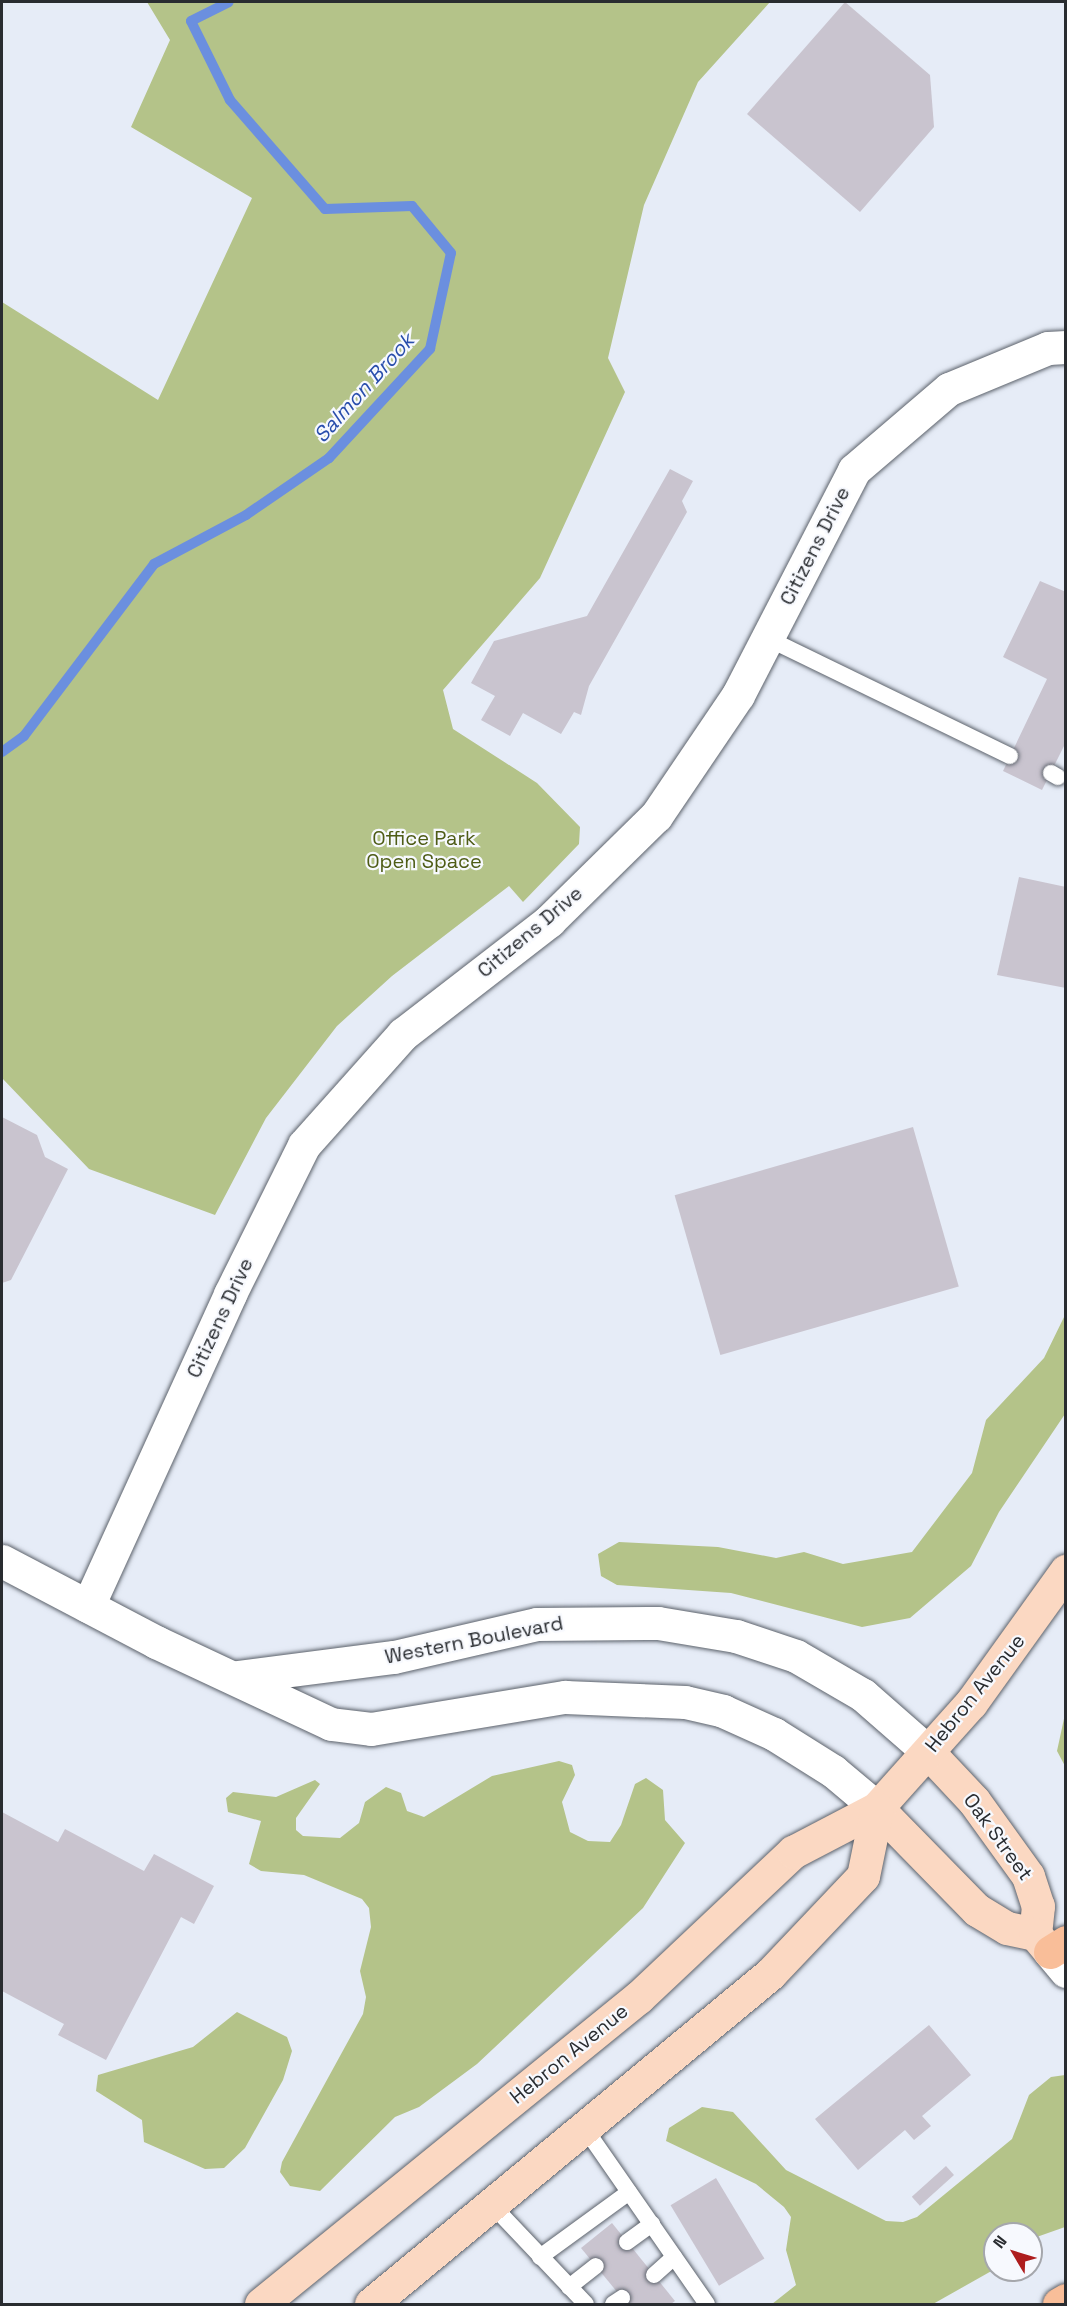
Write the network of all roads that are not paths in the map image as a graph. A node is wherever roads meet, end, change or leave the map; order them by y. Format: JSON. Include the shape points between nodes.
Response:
{"nodes":[{"id":1,"x":1065,"y":347,"type":"edge"},
{"id":2,"x":767,"y":638,"type":"junction"},
{"id":3,"x":1010,"y":756,"type":"dead end"},
{"id":4,"x":2,"y":1561,"type":"edge"},
{"id":5,"x":1065,"y":1572,"type":"edge"},
{"id":6,"x":88,"y":1606,"type":"junction"},
{"id":7,"x":237,"y":1677,"type":"junction"},
{"id":8,"x":928,"y":1752,"type":"junction"},
{"id":9,"x":878,"y":1808,"type":"junction"},
{"id":10,"x":1054,"y":1950,"type":"edge"},
{"id":11,"x":586,"y":2130,"type":"junction"},
{"id":12,"x":629,"y":2192,"type":"junction"},
{"id":13,"x":493,"y":2206,"type":"junction"},
{"id":14,"x":652,"y":2224,"type":"junction"},
{"id":15,"x":627,"y":2242,"type":"dead end"},
{"id":16,"x":540,"y":2257,"type":"junction"},
{"id":17,"x":675,"y":2257,"type":"junction"},
{"id":18,"x":596,"y":2266,"type":"dead end"},
{"id":19,"x":654,"y":2276,"type":"dead end"},
{"id":20,"x":569,"y":2287,"type":"junction"},
{"id":21,"x":1065,"y":2300,"type":"edge"},
{"id":22,"x":261,"y":2304,"type":"edge"},
{"id":23,"x":371,"y":2304,"type":"edge"},
{"id":24,"x":586,"y":2304,"type":"edge"},
{"id":25,"x":707,"y":2304,"type":"edge"},
{"id":26,"x":1059,"y":2304,"type":"edge"}],
"edges":[{"from":1,"to":2,"type":"street","name":"Citizens Drive","via":[[1048,348],[949,389],[854,470]]},
{"from":2,"to":3,"type":"lane"},
{"from":2,"to":6,"type":"street","name":"Citizens Drive","via":[[738,695],[656,816],[549,921],[403,1034],[304,1145],[230,1294]]},
{"from":4,"to":6,"type":"street"},
{"from":5,"to":8,"type":"main road","name":"Hebron Avenue","via":[[1007,1656]]},
{"from":6,"to":7,"type":"street"},
{"from":7,"to":8,"type":"street","name":"Western Boulevard","via":[[394,1657],[537,1624],[658,1623],[736,1636],[802,1659],[863,1695]]},
{"from":7,"to":9,"type":"street","via":[[351,1728],[451,1718],[565,1697],[698,1704],[774,1734],[833,1771]]},
{"from":8,"to":9,"type":"main road","name":"Hebron Avenue"},
{"from":8,"to":10,"type":"main road","name":"Oak Street","via":[[974,1801],[1028,1876]]},
{"from":9,"to":10,"type":"main road","name":"Oak Street","via":[[977,1910],[1001,1926]]},
{"from":9,"to":11,"type":"main road","name":"Hebron Avenue","via":[[863,1876],[764,1980]]},
{"from":9,"to":22,"type":"main road","name":"Hebron Avenue","via":[[793,1852],[639,1997]]},
{"from":11,"to":12,"type":"lane"},
{"from":11,"to":13,"type":"main road","name":"Hebron Avenue"},
{"from":12,"to":14,"type":"lane"},
{"from":12,"to":16,"type":"lane"},
{"from":13,"to":16,"type":"lane"},
{"from":13,"to":23,"type":"main road","name":"Hebron Avenue"},
{"from":14,"to":15,"type":"lane"},
{"from":14,"to":17,"type":"lane"},
{"from":16,"to":20,"type":"lane"},
{"from":17,"to":19,"type":"lane"},
{"from":17,"to":25,"type":"lane"},
{"from":18,"to":20,"type":"lane"},
{"from":20,"to":24,"type":"lane"},
{"from":21,"to":26,"type":"highway"}]}
